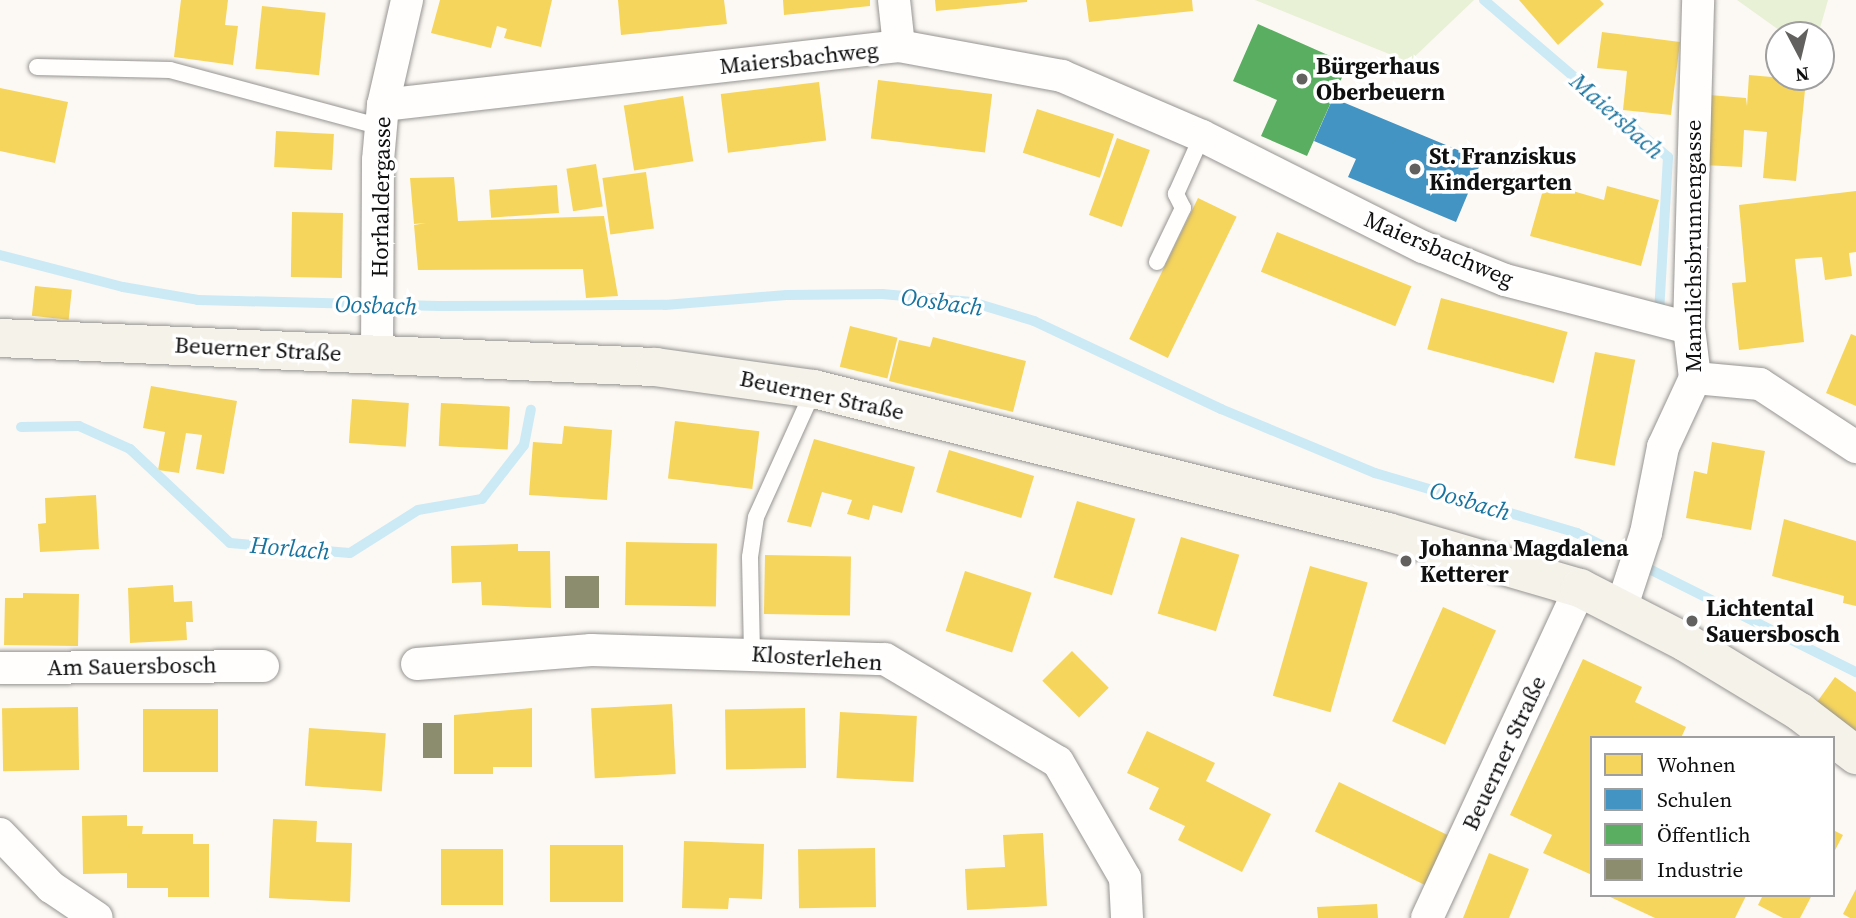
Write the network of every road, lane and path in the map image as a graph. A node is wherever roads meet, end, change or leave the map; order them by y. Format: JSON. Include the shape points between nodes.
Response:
{"nodes":[{"id":1,"x":407,"y":0,"type":"edge"},
{"id":2,"x":894,"y":0,"type":"edge"},
{"id":3,"x":1698,"y":0,"type":"edge"},
{"id":4,"x":899,"y":46,"type":"junction"},
{"id":5,"x":37,"y":67,"type":"dead end"},
{"id":6,"x":382,"y":116,"type":"junction"},
{"id":7,"x":1202,"y":136,"type":"junction"},
{"id":8,"x":1157,"y":262,"type":"dead end"},
{"id":9,"x":1689,"y":328,"type":"junction"},
{"id":10,"x":0,"y":338,"type":"edge"},
{"id":11,"x":377,"y":342,"type":"junction"},
{"id":12,"x":1695,"y":378,"type":"junction"},
{"id":13,"x":814,"y":389,"type":"junction"},
{"id":14,"x":1856,"y":446,"type":"edge"},
{"id":15,"x":1580,"y":589,"type":"junction"},
{"id":16,"x":1627,"y":592,"type":"junction"},
{"id":17,"x":752,"y":653,"type":"junction"},
{"id":18,"x":417,"y":664,"type":"dead end"},
{"id":19,"x":263,"y":666,"type":"dead end"},
{"id":20,"x":0,"y":668,"type":"edge"},
{"id":21,"x":1831,"y":736,"type":"edge"},
{"id":22,"x":1835,"y":739,"type":"edge"},
{"id":23,"x":1856,"y":755,"type":"edge"},
{"id":24,"x":0,"y":834,"type":"edge"},
{"id":25,"x":97,"y":918,"type":"edge"},
{"id":26,"x":1127,"y":918,"type":"edge"},
{"id":27,"x":1427,"y":918,"type":"edge"}],
"edges":[{"from":1,"to":6,"type":"street","name":"Horhaldergasse"},
{"from":2,"to":4,"type":"street"},
{"from":3,"to":9,"type":"street","name":"Mannlichsbrunnengasse"},
{"from":4,"to":6,"type":"street","name":"Maiersbachweg"},
{"from":4,"to":7,"type":"street","name":"Maiersbachweg","via":[[1062,76]]},
{"from":5,"to":6,"type":"lane","via":[[170,70]]},
{"from":6,"to":11,"type":"street","name":"Horhaldergasse"},
{"from":7,"to":8,"type":"lane","via":[[1177,194],[1183,208]]},
{"from":7,"to":9,"type":"street","name":"Maiersbachweg","via":[[1423,247],[1505,280]]},
{"from":9,"to":12,"type":"street","name":"Mannlichsbrunnengasse"},
{"from":10,"to":11,"type":"main road","name":"Beuerner Straße"},
{"from":11,"to":13,"type":"main road","name":"Beuerner Straße","via":[[655,367]]},
{"from":12,"to":14,"type":"street","via":[[1760,384]]},
{"from":12,"to":16,"type":"street","name":"Mannlichsbrunnengasse","via":[[1663,447]]},
{"from":13,"to":15,"type":"main road","name":"Beuerner Straße","via":[[1388,532]]},
{"from":13,"to":17,"type":"lane","via":[[756,517],[750,557]]},
{"from":15,"to":16,"type":"main road","name":"Beuerner Straße"},
{"from":15,"to":27,"type":"street","name":"Beuerner Straße"},
{"from":16,"to":21,"type":"main road","name":"Beuerner Straße"},
{"from":17,"to":18,"type":"street","name":"Klosterlehen","via":[[592,650]]},
{"from":17,"to":26,"type":"street","name":"Klosterlehen","via":[[885,659],[1058,762],[1125,878]]},
{"from":19,"to":20,"type":"street","name":"Am Sauersbosch"},
{"from":22,"to":23,"type":"main road","name":"Beuerner Straße"},
{"from":24,"to":25,"type":"street","via":[[51,887]]}]}
